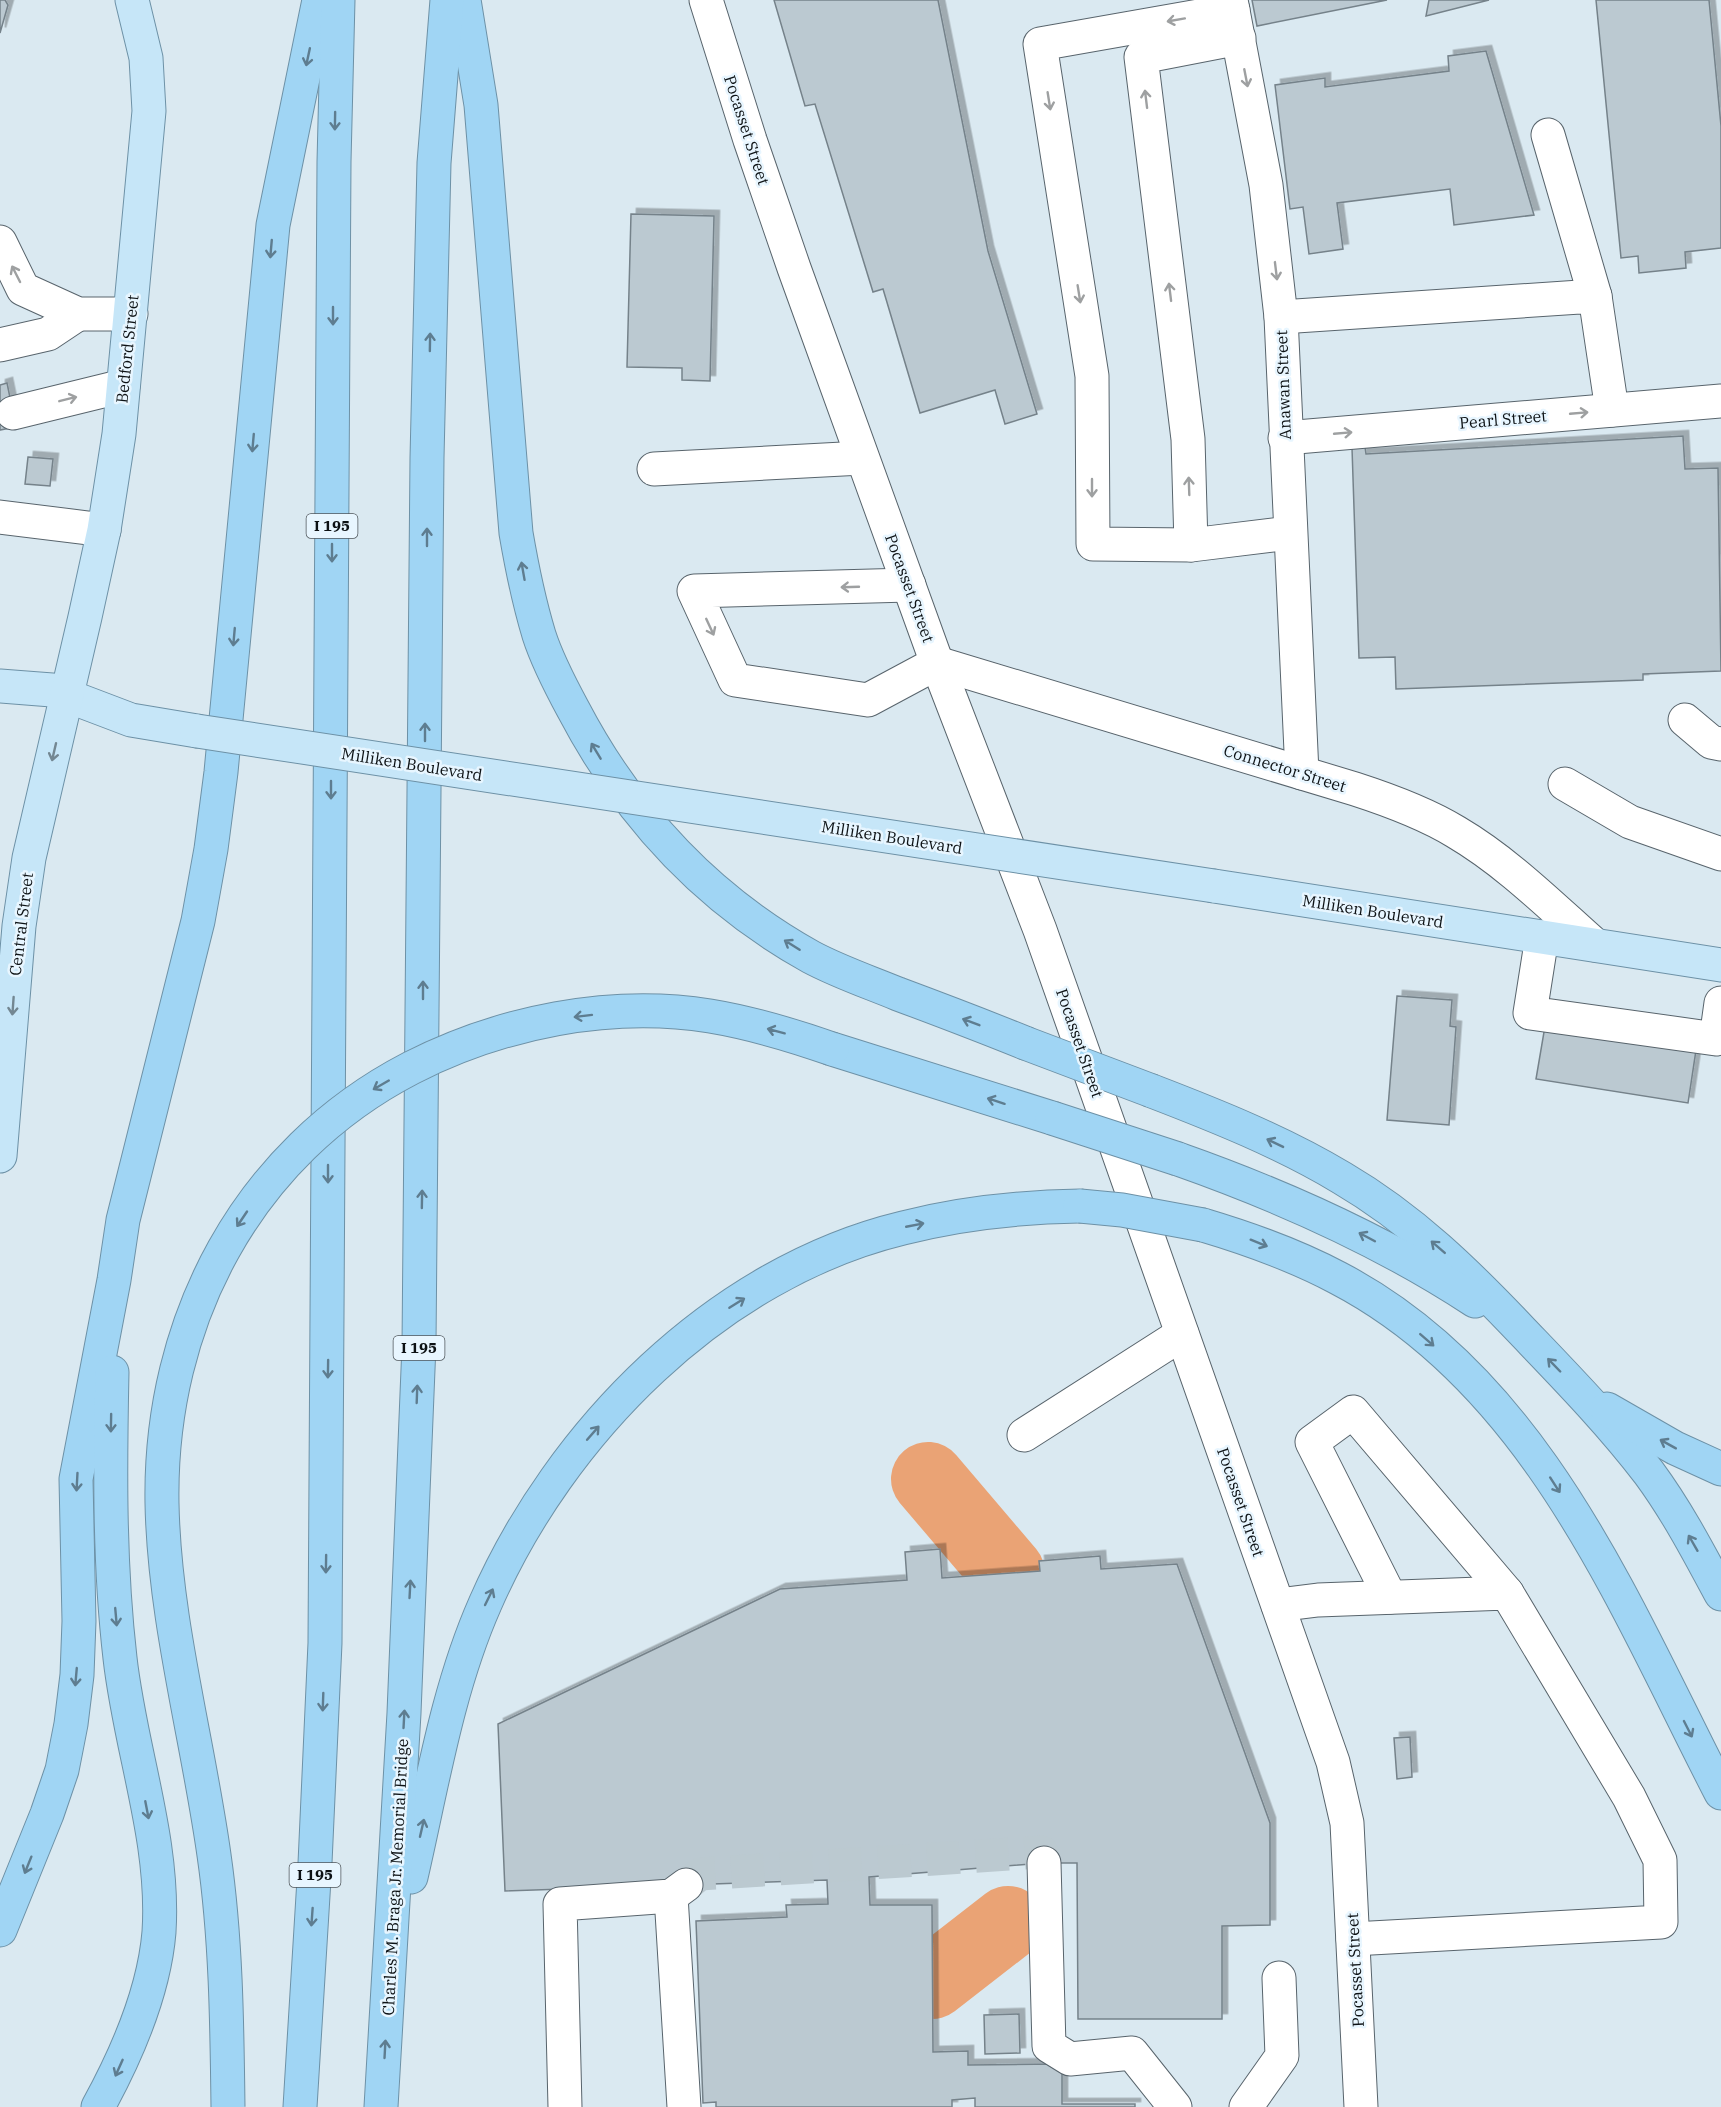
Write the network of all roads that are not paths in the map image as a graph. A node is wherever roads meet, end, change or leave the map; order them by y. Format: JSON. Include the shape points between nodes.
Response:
{"nodes":[{"id":1,"x":132,"y":0,"type":"edge"},
{"id":2,"x":319,"y":0,"type":"edge"},
{"id":3,"x":338,"y":0,"type":"edge"},
{"id":4,"x":447,"y":0,"type":"edge"},
{"id":5,"x":464,"y":0,"type":"edge"},
{"id":6,"x":706,"y":0,"type":"edge"},
{"id":7,"x":1234,"y":16,"type":"edge"},
{"id":8,"x":1139,"y":42,"type":"junction"},
{"id":9,"x":1548,"y":135,"type":"dead end"},
{"id":10,"x":0,"y":242,"type":"edge"},
{"id":11,"x":1595,"y":296,"type":"junction"},
{"id":12,"x":78,"y":314,"type":"junction"},
{"id":13,"x":131,"y":314,"type":"junction"},
{"id":14,"x":1281,"y":317,"type":"junction"},
{"id":15,"x":0,"y":345,"type":"edge"},
{"id":16,"x":123,"y":386,"type":"junction"},
{"id":17,"x":1721,"y":401,"type":"edge"},
{"id":18,"x":1612,"y":410,"type":"junction"},
{"id":19,"x":13,"y":413,"type":"dead end"},
{"id":20,"x":1285,"y":438,"type":"junction"},
{"id":21,"x":862,"y":458,"type":"junction"},
{"id":22,"x":654,"y":469,"type":"dead end"},
{"id":23,"x":0,"y":517,"type":"edge"},
{"id":24,"x":104,"y":530,"type":"junction"},
{"id":25,"x":1290,"y":533,"type":"junction"},
{"id":26,"x":1191,"y":545,"type":"junction"},
{"id":27,"x":909,"y":585,"type":"junction"},
{"id":28,"x":937,"y":663,"type":"junction"},
{"id":29,"x":0,"y":686,"type":"edge"},
{"id":30,"x":67,"y":695,"type":"junction"},
{"id":31,"x":1686,"y":720,"type":"dead end"},
{"id":32,"x":1721,"y":744,"type":"edge"},
{"id":33,"x":1302,"y":773,"type":"junction"},
{"id":34,"x":1566,"y":784,"type":"dead end"},
{"id":35,"x":1721,"y":854,"type":"edge"},
{"id":36,"x":1542,"y":937,"type":"junction"},
{"id":37,"x":1595,"y":945,"type":"junction"},
{"id":38,"x":1721,"y":965,"type":"edge"},
{"id":39,"x":1721,"y":1003,"type":"edge"},
{"id":40,"x":0,"y":1156,"type":"edge"},
{"id":41,"x":114,"y":1280,"type":"junction"},
{"id":42,"x":1524,"y":1333,"type":"junction"},
{"id":43,"x":1182,"y":1334,"type":"junction"},
{"id":44,"x":1585,"y":1396,"type":"junction"},
{"id":45,"x":1024,"y":1435,"type":"dead end"},
{"id":46,"x":1721,"y":1469,"type":"edge"},
{"id":47,"x":1507,"y":1593,"type":"junction"},
{"id":48,"x":1721,"y":1594,"type":"edge"},
{"id":49,"x":1390,"y":1597,"type":"junction"},
{"id":50,"x":1278,"y":1605,"type":"junction"},
{"id":51,"x":1721,"y":1793,"type":"edge"},
{"id":52,"x":1044,"y":1863,"type":"dead end"},
{"id":53,"x":0,"y":1930,"type":"edge"},
{"id":54,"x":1353,"y":1939,"type":"junction"},
{"id":55,"x":390,"y":1966,"type":"junction"},
{"id":56,"x":1279,"y":1977,"type":"dead end"},
{"id":57,"x":98,"y":2107,"type":"edge"},
{"id":58,"x":228,"y":2107,"type":"edge"},
{"id":59,"x":300,"y":2107,"type":"edge"},
{"id":60,"x":381,"y":2107,"type":"edge"},
{"id":61,"x":566,"y":2107,"type":"edge"},
{"id":62,"x":684,"y":2107,"type":"edge"},
{"id":63,"x":1175,"y":2107,"type":"edge"},
{"id":64,"x":1246,"y":2107,"type":"edge"},
{"id":65,"x":1361,"y":2107,"type":"edge"}],
"edges":[{"from":1,"to":13,"type":"main road","name":"Bedford Street","via":[[146,58],[149,111]]},
{"from":2,"to":41,"type":"highway","one_way":true,"via":[[273,225],[211,849],[183,982],[123,1220]]},
{"from":3,"to":59,"type":"highway","number":"I 195","one_way":true,"via":[[325,1643]]},
{"from":55,"to":4,"type":"highway","name":"Charles M. Braga Jr. Memorial Bridge","number":"I 195","one_way":true,"via":[[419,1346],[427,458],[433,185]]},
{"from":42,"to":5,"type":"highway","one_way":true,"bridge":true,"via":[[1439,1248],[1343,1178],[1277,1144],[1152,1091],[854,977],[812,957],[703,881],[666,845],[611,775],[585,733],[540,637],[520,554],[481,105]]},
{"from":6,"to":21,"type":"street","name":"Pocasset Street","via":[[750,140]]},
{"from":7,"to":8,"type":"street"},
{"from":7,"to":14,"type":"street","name":"Anawan Street","one_way":true,"via":[[1266,185]]},
{"from":26,"to":8,"type":"street","one_way":true,"via":[[1188,439]]},
{"from":8,"to":26,"type":"street","one_way":true,"via":[[1040,44],[1092,376],[1093,544]]},
{"from":9,"to":11,"type":"street"},
{"from":12,"to":10,"type":"street","one_way":true,"via":[[23,289]]},
{"from":11,"to":14,"type":"street"},
{"from":11,"to":18,"type":"street"},
{"from":12,"to":13,"type":"street"},
{"from":12,"to":15,"type":"street","via":[[48,334]]},
{"from":13,"to":16,"type":"main road","name":"Bedford Street"},
{"from":14,"to":20,"type":"street","name":"Anawan Street"},
{"from":19,"to":16,"type":"street","one_way":true},
{"from":16,"to":24,"type":"main road","name":"Bedford Street"},
{"from":17,"to":18,"type":"street","name":"Pearl Street"},
{"from":20,"to":18,"type":"street","name":"Pearl Street","one_way":true},
{"from":20,"to":25,"type":"street","name":"Anawan Street"},
{"from":21,"to":22,"type":"street"},
{"from":21,"to":27,"type":"street","name":"Pocasset Street"},
{"from":23,"to":24,"type":"street"},
{"from":24,"to":30,"type":"main road","name":"Bedford Street"},
{"from":25,"to":26,"type":"street"},
{"from":25,"to":33,"type":"street","name":"Anawan Street"},
{"from":27,"to":28,"type":"street","name":"Pocasset Street"},
{"from":27,"to":28,"type":"street","one_way":true,"via":[[694,591],[735,680],[868,700]]},
{"from":28,"to":33,"type":"street","name":"Connector Street"},
{"from":28,"to":43,"type":"street","name":"Pocasset Street","via":[[1040,930]]},
{"from":29,"to":30,"type":"main road","name":"Milliken Boulevard","via":[[36,687]]},
{"from":30,"to":36,"type":"main road","name":"Milliken Boulevard","bridge":true,"via":[[131,720],[197,731]]},
{"from":30,"to":40,"type":"main road","name":"Central Street","one_way":true,"via":[[29,858],[19,926]]},
{"from":31,"to":32,"type":"street","via":[[1711,742]]},
{"from":33,"to":37,"type":"street","name":"Connector Street","via":[[1383,798],[1457,832],[1510,871]]},
{"from":34,"to":35,"type":"street","via":[[1630,822]]},
{"from":36,"to":37,"type":"main road","name":"Milliken Boulevard"},
{"from":36,"to":39,"type":"street","via":[[1530,1013],[1716,1039]]},
{"from":37,"to":38,"type":"main road","name":"Milliken Boulevard"},
{"from":41,"to":53,"type":"highway","one_way":true,"via":[[76,1479],[79,1621],[71,1724],[62,1770],[47,1814]]},
{"from":41,"to":57,"type":"highway","one_way":true,"via":[[110,1482],[115,1606],[126,1701],[155,1852],[159,1932],[136,2027]]},
{"from":44,"to":42,"type":"highway","one_way":true},
{"from":42,"to":58,"type":"highway","one_way":true,"bridge":true,"via":[[1362,1234],[1288,1200],[1178,1159],[783,1032],[706,1015],[626,1012],[550,1021],[442,1053],[372,1090],[309,1138],[260,1193],[219,1257],[186,1335],[165,1428],[162,1504],[175,1623],[215,1857],[226,1986]]},
{"from":43,"to":45,"type":"street"},
{"from":43,"to":50,"type":"street","name":"Pocasset Street"},
{"from":46,"to":44,"type":"highway","one_way":true,"via":[[1675,1448]]},
{"from":48,"to":44,"type":"highway","one_way":true,"via":[[1656,1484]]},
{"from":47,"to":49,"type":"street"},
{"from":47,"to":49,"type":"street","via":[[1353,1412],[1312,1442]]},
{"from":47,"to":54,"type":"street","via":[[1629,1797],[1660,1860],[1661,1922]]},
{"from":49,"to":50,"type":"street"},
{"from":50,"to":54,"type":"street","name":"Pocasset Street","via":[[1343,1801]]},
{"from":55,"to":51,"type":"highway","one_way":true,"bridge":true,"via":[[452,1701],[485,1605],[522,1535],[584,1442],[654,1366],[735,1304],[822,1256],[859,1241],[903,1228],[988,1212],[1080,1206],[1203,1225],[1249,1239],[1340,1278],[1418,1332],[1492,1400],[1527,1443],[1589,1538]]},
{"from":52,"to":63,"type":"street","via":[[1049,2046],[1070,2059],[1132,2053]]},
{"from":54,"to":65,"type":"street","name":"Pocasset Street"},
{"from":60,"to":55,"type":"highway","name":"Charles M. Braga Jr. Memorial Bridge","number":"I 195","one_way":true},
{"from":56,"to":64,"type":"street","via":[[1282,2056]]},
{"from":61,"to":62,"type":"street","via":[[560,1904],[678,1891]]}]}
